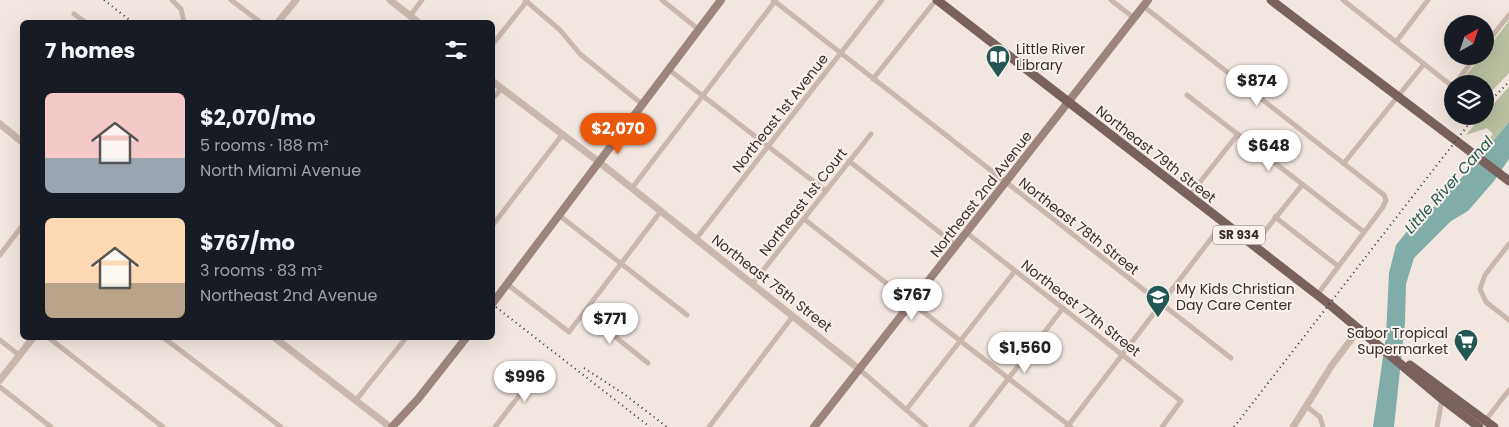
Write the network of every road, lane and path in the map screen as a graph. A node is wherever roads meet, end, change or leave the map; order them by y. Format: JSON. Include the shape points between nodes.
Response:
{"nodes":[{"id":1,"x":172,"y":0,"type":"edge"},
{"id":2,"x":231,"y":0,"type":"edge"},
{"id":3,"x":296,"y":0,"type":"edge"},
{"id":4,"x":390,"y":0,"type":"edge"},
{"id":5,"x":422,"y":0,"type":"edge"},
{"id":6,"x":662,"y":0,"type":"edge"},
{"id":7,"x":721,"y":0,"type":"edge"},
{"id":8,"x":882,"y":0,"type":"edge"},
{"id":9,"x":937,"y":0,"type":"edge"},
{"id":10,"x":1111,"y":0,"type":"edge"},
{"id":11,"x":1271,"y":0,"type":"edge"},
{"id":12,"x":1343,"y":0,"type":"edge"},
{"id":13,"x":1428,"y":0,"type":"edge"},
{"id":14,"x":526,"y":1,"type":"edge"},
{"id":15,"x":774,"y":1,"type":"edge"},
{"id":16,"x":1146,"y":3,"type":"edge"},
{"id":17,"x":74,"y":14,"type":"dead end"},
{"id":18,"x":1509,"y":15,"type":"edge"},
{"id":19,"x":410,"y":16,"type":"junction"},
{"id":20,"x":1134,"y":18,"type":"junction"},
{"id":21,"x":82,"y":20,"type":"edge"},
{"id":22,"x":184,"y":20,"type":"edge"},
{"id":23,"x":257,"y":20,"type":"edge"},
{"id":24,"x":280,"y":20,"type":"edge"},
{"id":25,"x":415,"y":20,"type":"edge"},
{"id":26,"x":698,"y":29,"type":"junction"},
{"id":27,"x":1494,"y":34,"type":"edge"},
{"id":28,"x":495,"y":41,"type":"edge"},
{"id":29,"x":1396,"y":42,"type":"junction"},
{"id":30,"x":840,"y":54,"type":"junction"},
{"id":31,"x":1424,"y":64,"type":"junction"},
{"id":32,"x":1469,"y":65,"type":"edge"},
{"id":33,"x":668,"y":69,"type":"junction"},
{"id":34,"x":1462,"y":75,"type":"edge"},
{"id":35,"x":1444,"y":78,"type":"edge"},
{"id":36,"x":873,"y":79,"type":"junction"},
{"id":37,"x":495,"y":83,"type":"edge"},
{"id":38,"x":502,"y":88,"type":"junction"},
{"id":39,"x":1187,"y":95,"type":"dead end"},
{"id":40,"x":495,"y":96,"type":"edge"},
{"id":41,"x":702,"y":96,"type":"junction"},
{"id":42,"x":1396,"y":97,"type":"junction"},
{"id":43,"x":1067,"y":102,"type":"junction"},
{"id":44,"x":642,"y":104,"type":"junction"},
{"id":45,"x":2,"y":128,"type":"edge"},
{"id":46,"x":872,"y":134,"type":"dead end"},
{"id":47,"x":1238,"y":134,"type":"junction"},
{"id":48,"x":562,"y":135,"type":"junction"},
{"id":49,"x":20,"y":137,"type":"edge"},
{"id":50,"x":768,"y":146,"type":"junction"},
{"id":51,"x":849,"y":161,"type":"junction"},
{"id":52,"x":599,"y":162,"type":"junction"},
{"id":53,"x":1344,"y":163,"type":"junction"},
{"id":54,"x":1509,"y":181,"type":"edge"},
{"id":55,"x":1006,"y":183,"type":"junction"},
{"id":56,"x":1302,"y":185,"type":"junction"},
{"id":57,"x":632,"y":188,"type":"junction"},
{"id":58,"x":826,"y":192,"type":"junction"},
{"id":59,"x":1188,"y":196,"type":"junction"},
{"id":60,"x":661,"y":212,"type":"junction"},
{"id":61,"x":560,"y":216,"type":"junction"},
{"id":62,"x":1275,"y":217,"type":"junction"},
{"id":63,"x":804,"y":219,"type":"junction"},
{"id":64,"x":495,"y":222,"type":"edge"},
{"id":65,"x":1223,"y":223,"type":"junction"},
{"id":66,"x":20,"y":229,"type":"edge"},
{"id":67,"x":1364,"y":232,"type":"junction"},
{"id":68,"x":967,"y":233,"type":"junction"},
{"id":69,"x":696,"y":239,"type":"junction"},
{"id":70,"x":1509,"y":244,"type":"edge"},
{"id":71,"x":957,"y":246,"type":"junction"},
{"id":72,"x":1253,"y":246,"type":"junction"},
{"id":73,"x":0,"y":255,"type":"edge"},
{"id":74,"x":621,"y":263,"type":"junction"},
{"id":75,"x":1338,"y":266,"type":"junction"},
{"id":76,"x":1015,"y":271,"type":"junction"},
{"id":77,"x":753,"y":283,"type":"junction"},
{"id":78,"x":507,"y":284,"type":"junction"},
{"id":79,"x":1317,"y":295,"type":"junction"},
{"id":80,"x":495,"y":300,"type":"edge"},
{"id":81,"x":912,"y":302,"type":"junction"},
{"id":82,"x":1161,"y":304,"type":"junction"},
{"id":83,"x":1063,"y":308,"type":"junction"},
{"id":84,"x":584,"y":312,"type":"junction"},
{"id":85,"x":687,"y":315,"type":"dead end"},
{"id":86,"x":793,"y":316,"type":"junction"},
{"id":87,"x":1509,"y":320,"type":"edge"},
{"id":88,"x":1359,"y":329,"type":"junction"},
{"id":89,"x":0,"y":340,"type":"edge"},
{"id":90,"x":31,"y":340,"type":"edge"},
{"id":91,"x":52,"y":340,"type":"edge"},
{"id":92,"x":167,"y":340,"type":"edge"},
{"id":93,"x":277,"y":340,"type":"edge"},
{"id":94,"x":404,"y":340,"type":"edge"},
{"id":95,"x":464,"y":340,"type":"edge"},
{"id":96,"x":960,"y":341,"type":"junction"},
{"id":97,"x":19,"y":355,"type":"junction"},
{"id":98,"x":1122,"y":355,"type":"junction"},
{"id":99,"x":1231,"y":358,"type":"dead end"},
{"id":100,"x":1402,"y":362,"type":"junction"},
{"id":101,"x":648,"y":363,"type":"dead end"},
{"id":102,"x":540,"y":367,"type":"dead end"},
{"id":103,"x":859,"y":369,"type":"junction"},
{"id":104,"x":1009,"y":378,"type":"junction"},
{"id":105,"x":0,"y":380,"type":"edge"},
{"id":106,"x":0,"y":387,"type":"edge"},
{"id":107,"x":1509,"y":390,"type":"edge"},
{"id":108,"x":1442,"y":399,"type":"junction"},
{"id":109,"x":356,"y":400,"type":"junction"},
{"id":110,"x":1306,"y":406,"type":"junction"},
{"id":111,"x":906,"y":410,"type":"junction"},
{"id":112,"x":1482,"y":425,"type":"edge"},
{"id":113,"x":1069,"y":426,"type":"edge"},
{"id":114,"x":51,"y":427,"type":"edge"},
{"id":115,"x":163,"y":427,"type":"edge"},
{"id":116,"x":281,"y":427,"type":"edge"},
{"id":117,"x":391,"y":427,"type":"edge"},
{"id":118,"x":494,"y":427,"type":"edge"},
{"id":119,"x":709,"y":427,"type":"edge"},
{"id":120,"x":814,"y":427,"type":"edge"},
{"id":121,"x":926,"y":427,"type":"edge"},
{"id":122,"x":971,"y":427,"type":"edge"},
{"id":123,"x":1162,"y":427,"type":"edge"},
{"id":124,"x":1293,"y":427,"type":"edge"},
{"id":125,"x":1323,"y":427,"type":"edge"},
{"id":126,"x":1437,"y":427,"type":"edge"},
{"id":127,"x":1494,"y":427,"type":"edge"}],
"edges":[{"from":1,"to":22,"type":"street","via":[[181,9]]},
{"from":2,"to":23,"type":"street"},
{"from":3,"to":24,"type":"street"},
{"from":4,"to":19,"type":"street"},
{"from":5,"to":19,"type":"street"},
{"from":6,"to":26,"type":"street"},
{"from":7,"to":26,"type":"main road"},
{"from":8,"to":30,"type":"street","name":"Northeast 1st Avenue"},
{"from":9,"to":36,"type":"street"},
{"from":9,"to":43,"type":"main road","name":"Northeast 79th Street","number":"SR 934"},
{"from":10,"to":20,"type":"street"},
{"from":11,"to":42,"type":"main road"},
{"from":12,"to":29,"type":"street"},
{"from":13,"to":29,"type":"street"},
{"from":14,"to":28,"type":"street"},
{"from":14,"to":44,"type":"street","via":[[560,30],[580,54]]},
{"from":15,"to":30,"type":"street","name":"Northeast 78th Street"},
{"from":15,"to":41,"type":"street"},
{"from":16,"to":20,"type":"main road","name":"Northeast 2nd Avenue"},
{"from":16,"to":53,"type":"street"},
{"from":17,"to":21,"type":"street"},
{"from":18,"to":27,"type":"street"},
{"from":19,"to":25,"type":"street"},
{"from":20,"to":43,"type":"main road","name":"Northeast 2nd Avenue"},
{"from":26,"to":33,"type":"main road"},
{"from":29,"to":31,"type":"street"},
{"from":30,"to":36,"type":"street","name":"Northeast 78th Street"},
{"from":30,"to":50,"type":"street","name":"Northeast 1st Avenue"},
{"from":31,"to":35,"type":"street"},
{"from":31,"to":42,"type":"street"},
{"from":32,"to":34,"type":"street"},
{"from":33,"to":41,"type":"street"},
{"from":33,"to":44,"type":"main road"},
{"from":36,"to":55,"type":"street","name":"Northeast 78th Street"},
{"from":37,"to":38,"type":"street","name":"Northeast 75th Street"},
{"from":38,"to":40,"type":"street"},
{"from":38,"to":48,"type":"street","name":"Northeast 75th Street"},
{"from":39,"to":47,"type":"street"},
{"from":41,"to":50,"type":"street"},
{"from":41,"to":57,"type":"street"},
{"from":42,"to":53,"type":"street"},
{"from":42,"to":54,"type":"main road"},
{"from":43,"to":55,"type":"main road","name":"Northeast 2nd Avenue"},
{"from":43,"to":59,"type":"main road","name":"Northeast 79th Street","number":"SR 934"},
{"from":44,"to":52,"type":"main road"},
{"from":45,"to":49,"type":"street"},
{"from":46,"to":51,"type":"street","name":"Northeast 1st Court"},
{"from":47,"to":56,"type":"street"},
{"from":47,"to":59,"type":"street"},
{"from":48,"to":52,"type":"street","name":"Northeast 75th Street"},
{"from":48,"to":64,"type":"street"},
{"from":50,"to":58,"type":"street"},
{"from":50,"to":69,"type":"street","name":"Northeast 1st Avenue"},
{"from":51,"to":58,"type":"street","name":"Northeast 1st Court"},
{"from":51,"to":71,"type":"street"},
{"from":52,"to":57,"type":"street","name":"Northeast 75th Street"},
{"from":52,"to":61,"type":"main road"},
{"from":53,"to":67,"type":"street","via":[[1386,198]]},
{"from":55,"to":68,"type":"main road","name":"Northeast 2nd Avenue"},
{"from":55,"to":82,"type":"street","name":"Northeast 78th Street"},
{"from":56,"to":62,"type":"street"},
{"from":56,"to":67,"type":"street"},
{"from":57,"to":60,"type":"street","name":"Northeast 75th Street"},
{"from":58,"to":63,"type":"street","name":"Northeast 1st Court"},
{"from":59,"to":65,"type":"main road","name":"Northeast 79th Street","number":"SR 934"},
{"from":60,"to":69,"type":"street","name":"Northeast 75th Street"},
{"from":60,"to":74,"type":"street"},
{"from":61,"to":74,"type":"street"},
{"from":61,"to":78,"type":"main road"},
{"from":62,"to":72,"type":"street"},
{"from":62,"to":75,"type":"street"},
{"from":63,"to":77,"type":"street","name":"Northeast 1st Court"},
{"from":63,"to":81,"type":"street"},
{"from":65,"to":72,"type":"main road","name":"Northeast 79th Street","number":"SR 934"},
{"from":65,"to":82,"type":"street"},
{"from":66,"to":73,"type":"street"},
{"from":67,"to":75,"type":"street"},
{"from":68,"to":71,"type":"main road","name":"Northeast 2nd Avenue"},
{"from":68,"to":76,"type":"street","name":"Northeast 77th Street"},
{"from":69,"to":77,"type":"street","name":"Northeast 75th Street"},
{"from":70,"to":87,"type":"street","via":[[1485,275],[1480,292],[1486,302]]},
{"from":71,"to":81,"type":"main road","name":"Northeast 2nd Avenue"},
{"from":72,"to":79,"type":"main road","name":"Northeast 79th Street","number":"SR 934"},
{"from":74,"to":84,"type":"street"},
{"from":74,"to":85,"type":"street"},
{"from":75,"to":79,"type":"street"},
{"from":76,"to":83,"type":"street","name":"Northeast 77th Street"},
{"from":76,"to":96,"type":"street"},
{"from":77,"to":86,"type":"street","name":"Northeast 75th Street"},
{"from":78,"to":80,"type":"main road"},
{"from":78,"to":84,"type":"street","via":[[569,332]]},
{"from":79,"to":88,"type":"main road","name":"Northeast 79th Street","number":"SR 934"},
{"from":81,"to":96,"type":"street"},
{"from":81,"to":103,"type":"main road","name":"Northeast 2nd Avenue"},
{"from":82,"to":98,"type":"street"},
{"from":82,"to":99,"type":"street","name":"Northeast 78th Street"},
{"from":83,"to":98,"type":"street","name":"Northeast 77th Street"},
{"from":83,"to":104,"type":"street"},
{"from":84,"to":101,"type":"street"},
{"from":86,"to":103,"type":"street","name":"Northeast 75th Street"},
{"from":86,"to":119,"type":"street"},
{"from":88,"to":100,"type":"main road","name":"Northeast 79th Street","number":"SR 934"},
{"from":88,"to":110,"type":"street"},
{"from":89,"to":97,"type":"street"},
{"from":90,"to":97,"type":"street"},
{"from":91,"to":115,"type":"street"},
{"from":92,"to":116,"type":"street"},
{"from":93,"to":109,"type":"street"},
{"from":94,"to":109,"type":"street"},
{"from":95,"to":117,"type":"main road","via":[[418,399]]},
{"from":96,"to":104,"type":"street"},
{"from":96,"to":111,"type":"street"},
{"from":97,"to":105,"type":"street"},
{"from":98,"to":113,"type":"street"},
{"from":98,"to":123,"type":"street","name":"Northeast 77th Street","via":[[1181,401]]},
{"from":100,"to":108,"type":"main road","name":"Northeast 79th Street","number":"SR 934"},
{"from":100,"to":112,"type":"main road","name":"Northeast 79th Street"},
{"from":102,"to":118,"type":"street"},
{"from":103,"to":111,"type":"street","name":"Northeast 75th Street"},
{"from":103,"to":120,"type":"main road","name":"Northeast 2nd Avenue"},
{"from":104,"to":113,"type":"street"},
{"from":104,"to":122,"type":"street"},
{"from":106,"to":114,"type":"street"},
{"from":107,"to":112,"type":"street"},
{"from":108,"to":112,"type":"main road","name":"Northeast 79th Street","number":"SR 934"},
{"from":108,"to":126,"type":"street"},
{"from":109,"to":117,"type":"street"},
{"from":110,"to":124,"type":"street"},
{"from":110,"to":125,"type":"street","via":[[1320,417]]},
{"from":111,"to":121,"type":"street","name":"Northeast 75th Street"},
{"from":112,"to":127,"type":"main road","name":"Northeast 79th Street"}]}
